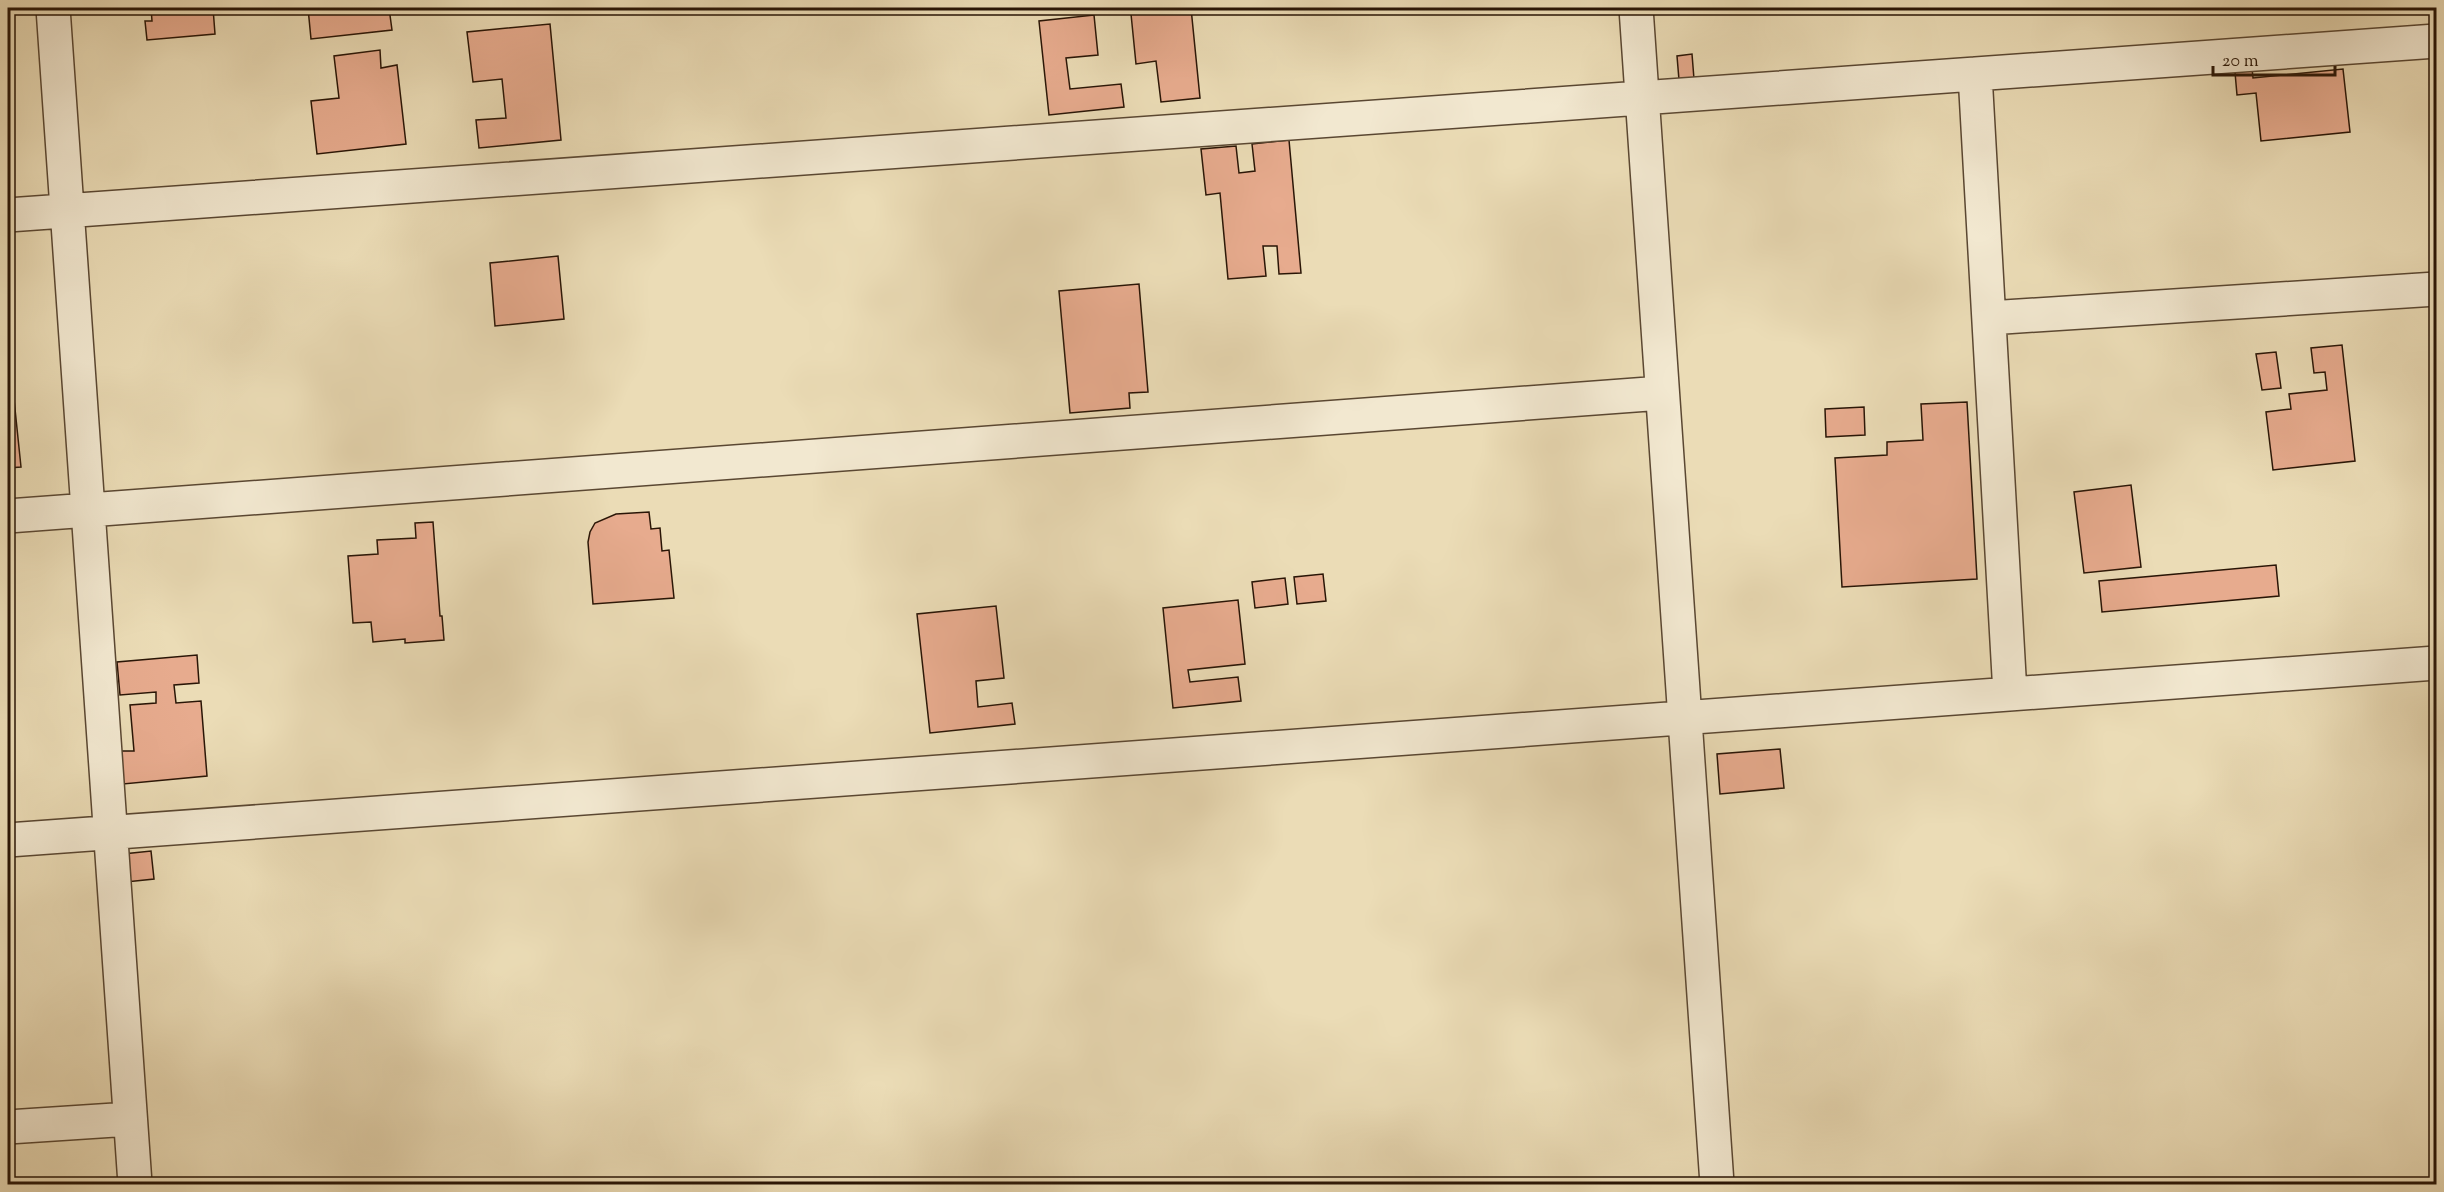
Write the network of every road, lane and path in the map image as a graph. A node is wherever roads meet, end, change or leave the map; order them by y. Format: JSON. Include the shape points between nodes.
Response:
{"nodes":[{"id":1,"x":53,"y":8,"type":"edge"},
{"id":2,"x":1636,"y":8,"type":"edge"},
{"id":3,"x":2436,"y":41,"type":"edge"},
{"id":4,"x":1975,"y":74,"type":"junction"},
{"id":5,"x":1642,"y":98,"type":"junction"},
{"id":6,"x":67,"y":211,"type":"junction"},
{"id":7,"x":8,"y":215,"type":"edge"},
{"id":8,"x":2436,"y":289,"type":"edge"},
{"id":9,"x":1989,"y":318,"type":"junction"},
{"id":10,"x":1662,"y":393,"type":"junction"},
{"id":11,"x":88,"y":510,"type":"junction"},
{"id":12,"x":8,"y":516,"type":"edge"},
{"id":13,"x":2436,"y":663,"type":"edge"},
{"id":14,"x":2010,"y":694,"type":"junction"},
{"id":15,"x":1684,"y":718,"type":"junction"},
{"id":16,"x":110,"y":832,"type":"junction"},
{"id":17,"x":8,"y":840,"type":"edge"},
{"id":18,"x":130,"y":1119,"type":"junction"},
{"id":19,"x":8,"y":1127,"type":"edge"},
{"id":20,"x":135,"y":1185,"type":"edge"},
{"id":21,"x":1717,"y":1185,"type":"edge"}],
"edges":[{"from":1,"to":6,"type":"street"},
{"from":2,"to":5,"type":"street"},
{"from":3,"to":4,"type":"street"},
{"from":4,"to":5,"type":"street"},
{"from":4,"to":9,"type":"street"},
{"from":5,"to":6,"type":"street"},
{"from":5,"to":10,"type":"street"},
{"from":6,"to":7,"type":"street"},
{"from":6,"to":11,"type":"street"},
{"from":8,"to":9,"type":"street"},
{"from":9,"to":14,"type":"street"},
{"from":10,"to":11,"type":"street"},
{"from":10,"to":15,"type":"street"},
{"from":11,"to":12,"type":"street"},
{"from":11,"to":16,"type":"street"},
{"from":13,"to":14,"type":"street"},
{"from":14,"to":15,"type":"street"},
{"from":15,"to":16,"type":"street"},
{"from":15,"to":21,"type":"street"},
{"from":16,"to":17,"type":"street"},
{"from":16,"to":18,"type":"street"},
{"from":18,"to":19,"type":"street"},
{"from":18,"to":20,"type":"street"}]}
